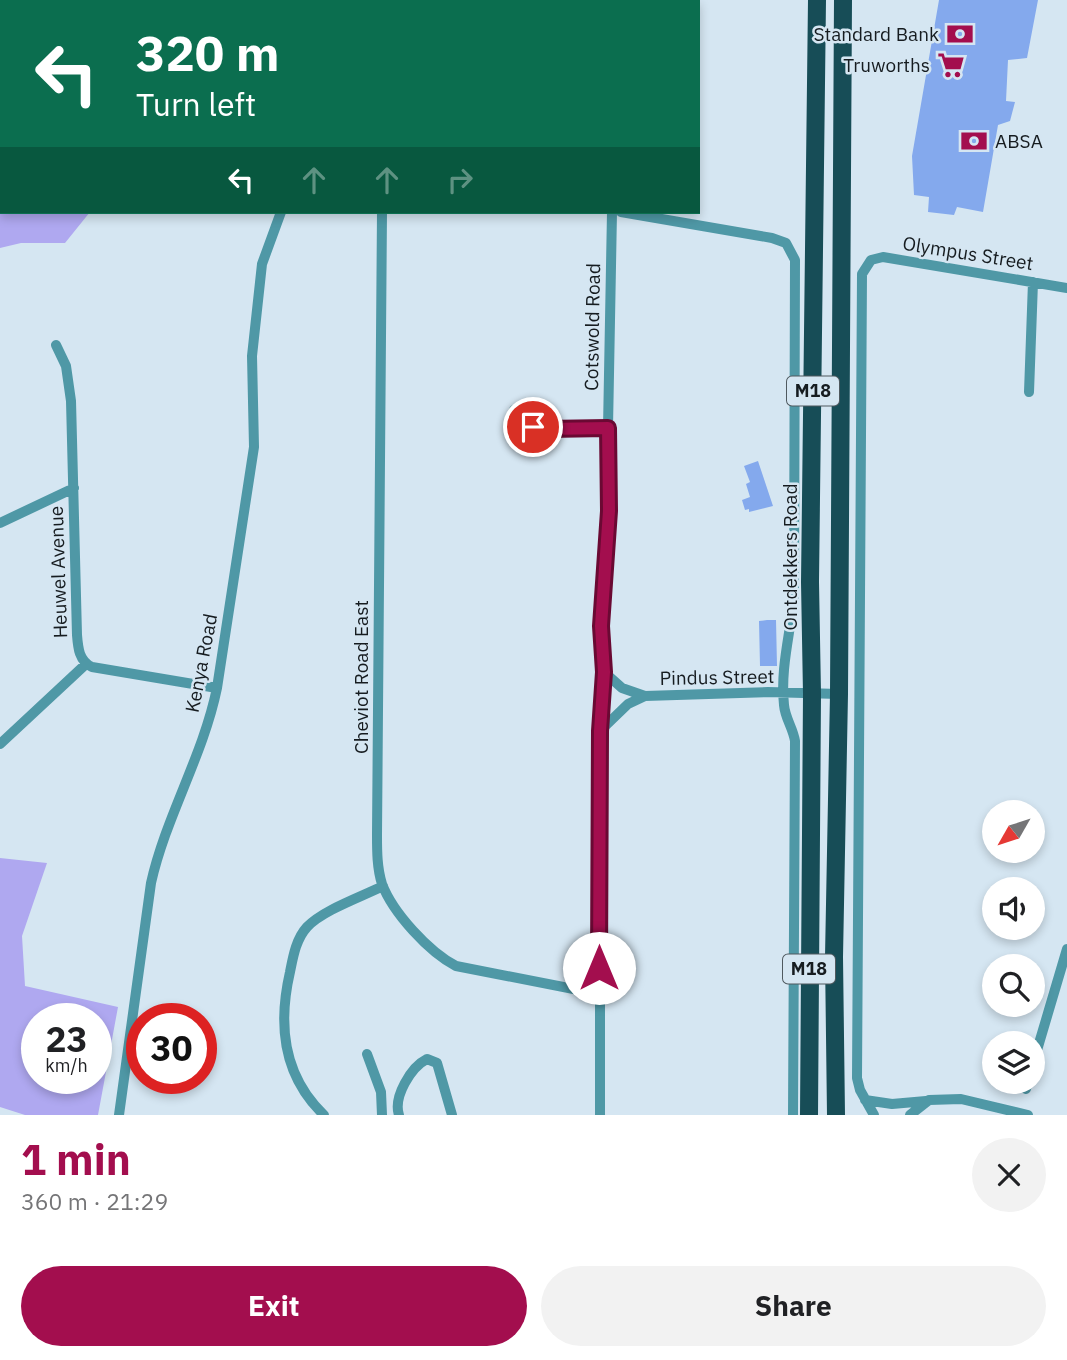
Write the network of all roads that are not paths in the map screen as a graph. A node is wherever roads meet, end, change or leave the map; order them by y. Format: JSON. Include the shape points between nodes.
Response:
{"nodes":[{"id":1,"x":817,"y":0,"type":"edge"},
{"id":2,"x":842,"y":0,"type":"edge"},
{"id":3,"x":280,"y":214,"type":"edge"},
{"id":4,"x":383,"y":214,"type":"edge"},
{"id":5,"x":612,"y":214,"type":"edge"},
{"id":6,"x":633,"y":214,"type":"edge"},
{"id":7,"x":1033,"y":282,"type":"junction"},
{"id":8,"x":1067,"y":288,"type":"edge"},
{"id":9,"x":56,"y":345,"type":"dead end"},
{"id":10,"x":1029,"y":392,"type":"dead end"},
{"id":11,"x":514,"y":410,"type":"dead end"},
{"id":12,"x":608,"y":428,"type":"junction"},
{"id":13,"x":74,"y":488,"type":"junction"},
{"id":14,"x":0,"y":523,"type":"edge"},
{"id":15,"x":86,"y":664,"type":"junction"},
{"id":16,"x":604,"y":672,"type":"junction"},
{"id":17,"x":217,"y":688,"type":"junction"},
{"id":18,"x":783,"y":692,"type":"junction"},
{"id":19,"x":812,"y":694,"type":"junction"},
{"id":20,"x":839,"y":694,"type":"junction"},
{"id":21,"x":645,"y":696,"type":"junction"},
{"id":22,"x":600,"y":731,"type":"junction"},
{"id":23,"x":0,"y":744,"type":"edge"},
{"id":24,"x":383,"y":886,"type":"junction"},
{"id":25,"x":1067,"y":949,"type":"edge"},
{"id":26,"x":599,"y":994,"type":"junction"},
{"id":27,"x":1043,"y":1031,"type":"edge"},
{"id":28,"x":367,"y":1054,"type":"dead end"},
{"id":29,"x":865,"y":1100,"type":"junction"},
{"id":30,"x":929,"y":1100,"type":"junction"},
{"id":31,"x":119,"y":1115,"type":"edge"},
{"id":32,"x":324,"y":1115,"type":"edge"},
{"id":33,"x":382,"y":1115,"type":"edge"},
{"id":34,"x":399,"y":1115,"type":"edge"},
{"id":35,"x":452,"y":1115,"type":"edge"},
{"id":36,"x":600,"y":1115,"type":"edge"},
{"id":37,"x":793,"y":1115,"type":"edge"},
{"id":38,"x":809,"y":1115,"type":"edge"},
{"id":39,"x":836,"y":1115,"type":"edge"},
{"id":40,"x":874,"y":1115,"type":"edge"},
{"id":41,"x":910,"y":1115,"type":"edge"},
{"id":42,"x":1028,"y":1115,"type":"edge"}],
"edges":[{"from":1,"to":19,"type":"main road","name":"Ontdekkers Road","number":"M18"},
{"from":2,"to":20,"type":"main road","number":"M18"},
{"from":3,"to":17,"type":"street","name":"Kenya Road","via":[[262,264],[252,356],[254,447]]},
{"from":4,"to":24,"type":"street","name":"Cheviot Road East","via":[[377,835]]},
{"from":5,"to":12,"type":"street","name":"Cotswold Road"},
{"from":6,"to":18,"type":"street","name":"Ontdekkers Road","via":[[772,238],[786,243],[794,255],[794,595]]},
{"from":7,"to":8,"type":"street","name":"Olympus Street"},
{"from":7,"to":10,"type":"street"},
{"from":7,"to":29,"type":"street","name":"Olympus Street","via":[[883,257],[871,260],[862,274],[857,1078]]},
{"from":9,"to":13,"type":"street","name":"Heuwel Avenue","via":[[69,384]]},
{"from":11,"to":12,"type":"street","via":[[533,427]]},
{"from":12,"to":16,"type":"street","name":"Cotswold Road","via":[[609,511],[601,626]]},
{"from":13,"to":14,"type":"street"},
{"from":13,"to":15,"type":"street","name":"Heuwel Avenue","via":[[78,647]]},
{"from":15,"to":17,"type":"street"},
{"from":15,"to":23,"type":"street"},
{"from":16,"to":21,"type":"street","name":"Pindus Street","via":[[622,688]]},
{"from":16,"to":22,"type":"street","name":"Cotswold Road"},
{"from":17,"to":31,"type":"street","name":"Kenya Road","via":[[151,883]]},
{"from":18,"to":19,"type":"street","name":"Pindus Street"},
{"from":18,"to":21,"type":"street","name":"Pindus Street"},
{"from":18,"to":37,"type":"street","name":"Ontdekkers Road","via":[[794,741]]},
{"from":19,"to":20,"type":"street","name":"Pindus Street"},
{"from":19,"to":38,"type":"main road","name":"Ontdekkers Road","number":"M18"},
{"from":20,"to":39,"type":"main road","number":"M18"},
{"from":21,"to":22,"type":"street","via":[[628,704]]},
{"from":22,"to":26,"type":"street","name":"Cotswold Road"},
{"from":24,"to":26,"type":"street","name":"Cheviot Road East","via":[[421,940],[456,966]]},
{"from":24,"to":32,"type":"street","via":[[320,917],[307,927],[294,952],[283,1006],[284,1035],[290,1065]]},
{"from":25,"to":27,"type":"street"},
{"from":26,"to":36,"type":"street","name":"Cotswold Road"},
{"from":28,"to":33,"type":"street","via":[[381,1093]]},
{"from":29,"to":30,"type":"street","via":[[892,1104]]},
{"from":29,"to":40,"type":"street"},
{"from":30,"to":41,"type":"street"},
{"from":30,"to":42,"type":"street","via":[[973,1101]]},
{"from":34,"to":35,"type":"street","via":[[398,1098],[417,1065],[427,1059],[437,1063]]}]}
